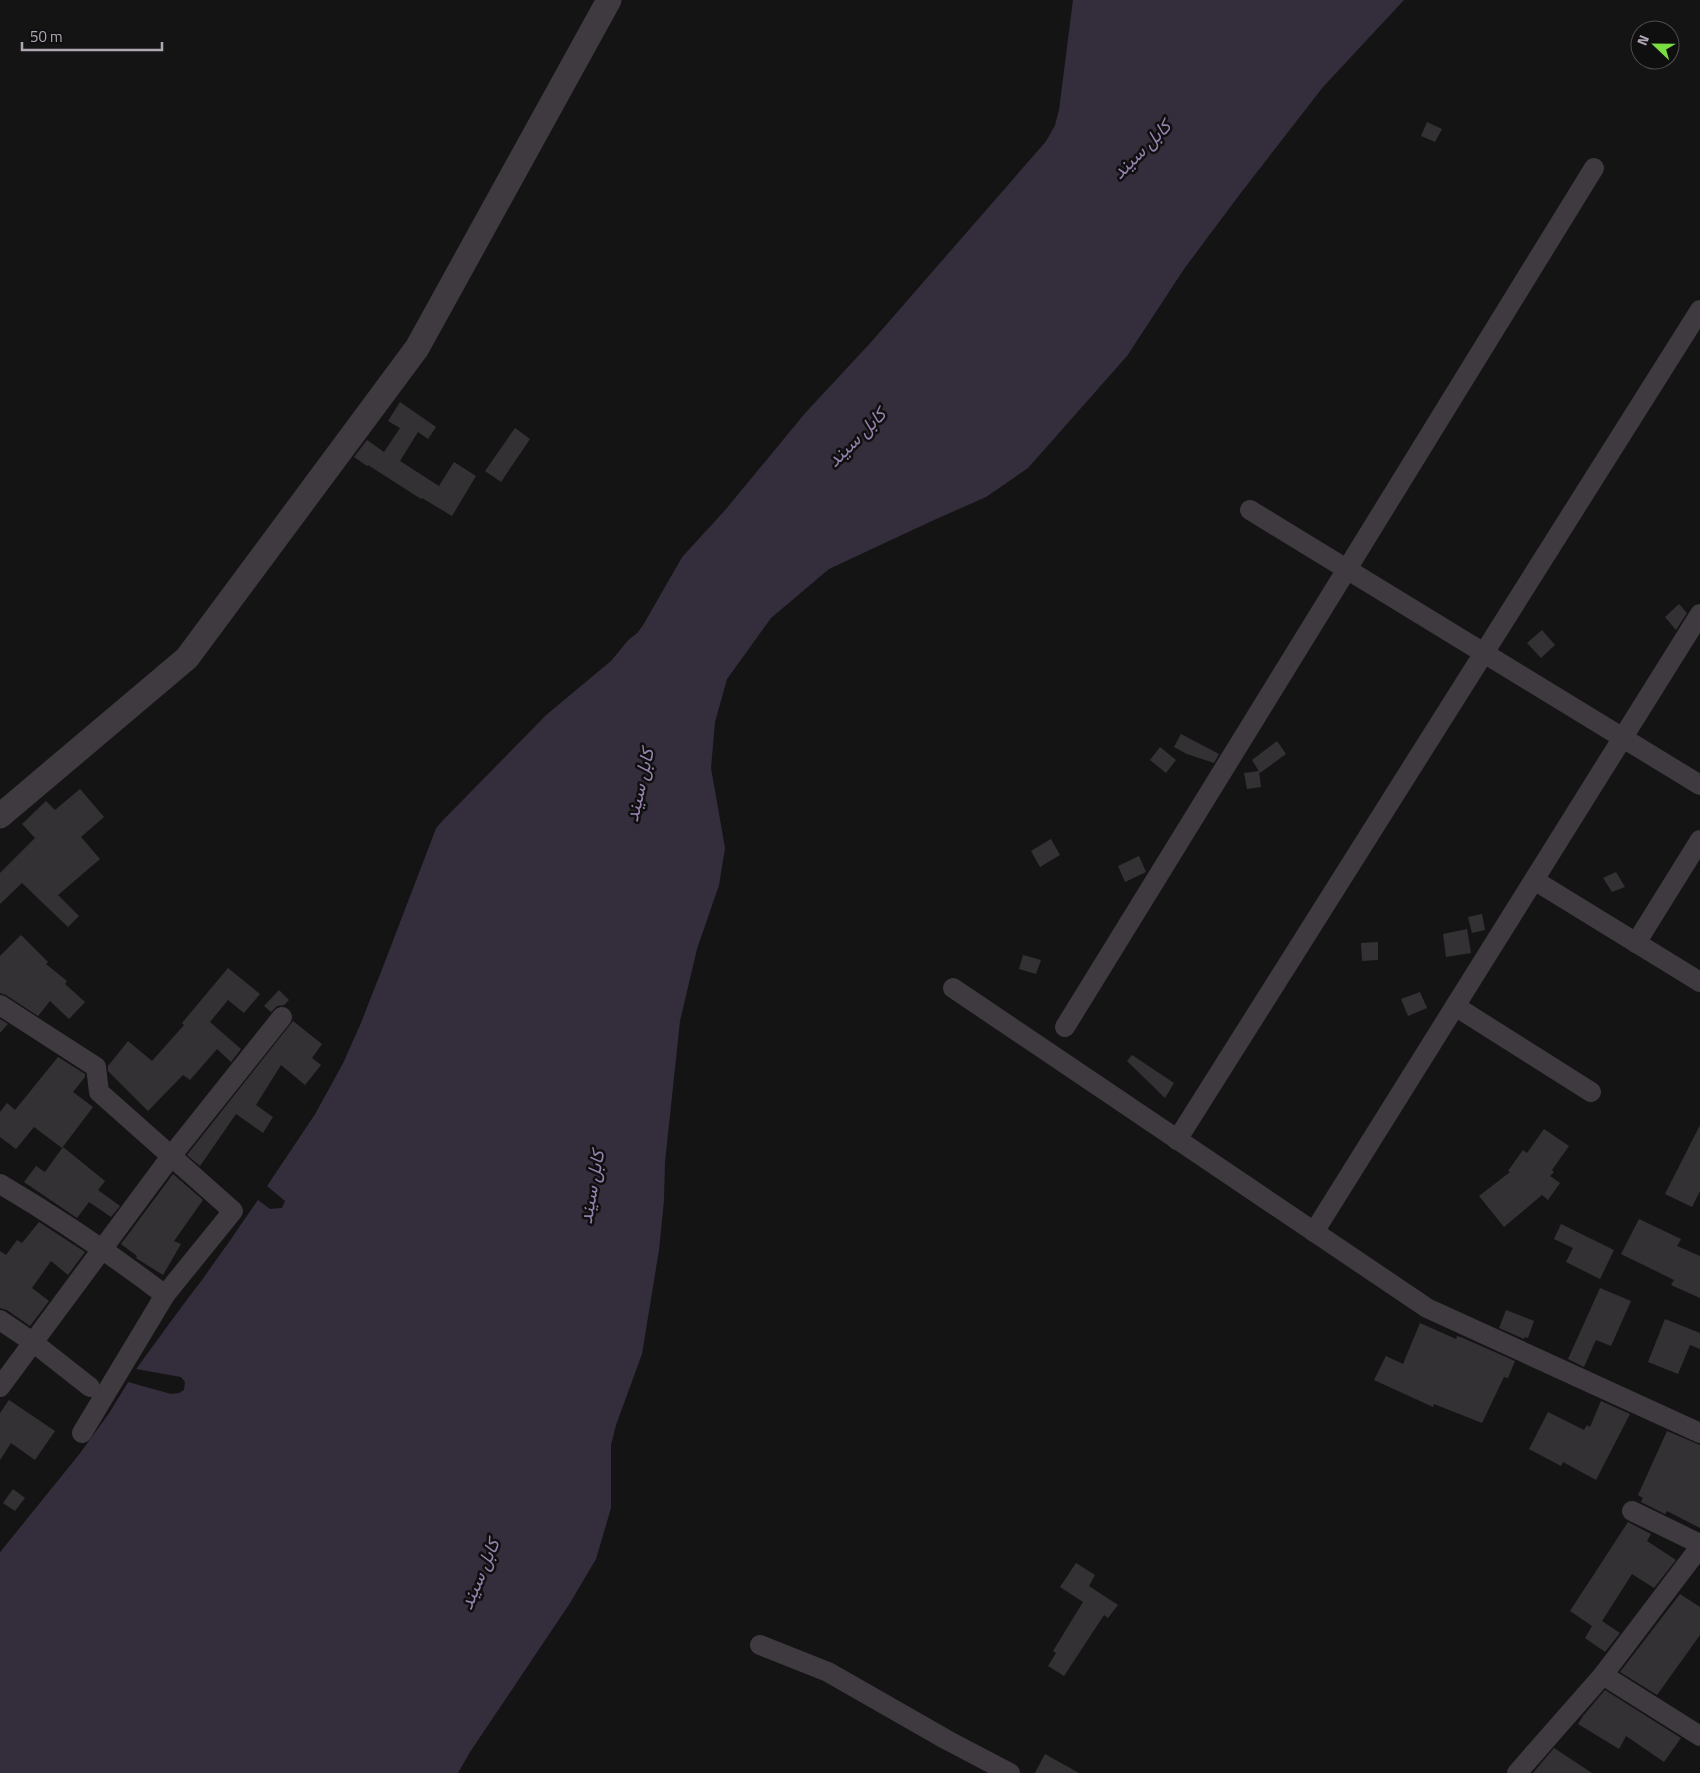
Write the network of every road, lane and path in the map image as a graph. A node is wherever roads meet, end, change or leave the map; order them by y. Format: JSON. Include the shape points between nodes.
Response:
{"nodes":[{"id":1,"x":609,"y":0,"type":"edge"},
{"id":2,"x":1594,"y":168,"type":"dead end"},
{"id":3,"x":1700,"y":310,"type":"edge"},
{"id":4,"x":1250,"y":510,"type":"dead end"},
{"id":5,"x":1347,"y":570,"type":"junction"},
{"id":6,"x":1700,"y":614,"type":"edge"},
{"id":7,"x":1484,"y":653,"type":"junction"},
{"id":8,"x":1623,"y":738,"type":"junction"},
{"id":9,"x":1700,"y":785,"type":"edge"},
{"id":10,"x":0,"y":816,"type":"edge"},
{"id":11,"x":1700,"y":840,"type":"edge"},
{"id":12,"x":1534,"y":880,"type":"junction"},
{"id":13,"x":1636,"y":943,"type":"junction"},
{"id":14,"x":1700,"y":982,"type":"edge"},
{"id":15,"x":953,"y":988,"type":"dead end"},
{"id":16,"x":0,"y":1005,"type":"edge"},
{"id":17,"x":1455,"y":1006,"type":"junction"},
{"id":18,"x":282,"y":1017,"type":"dead end"},
{"id":19,"x":1064,"y":1027,"type":"dead end"},
{"id":20,"x":1591,"y":1092,"type":"dead end"},
{"id":21,"x":1177,"y":1140,"type":"junction"},
{"id":22,"x":172,"y":1155,"type":"junction"},
{"id":23,"x":0,"y":1184,"type":"edge"},
{"id":24,"x":1314,"y":1232,"type":"junction"},
{"id":25,"x":104,"y":1249,"type":"junction"},
{"id":26,"x":164,"y":1295,"type":"junction"},
{"id":27,"x":0,"y":1320,"type":"edge"},
{"id":28,"x":34,"y":1343,"type":"junction"},
{"id":29,"x":1,"y":1385,"type":"edge"},
{"id":30,"x":90,"y":1387,"type":"dead end"},
{"id":31,"x":82,"y":1433,"type":"dead end"},
{"id":32,"x":1700,"y":1433,"type":"edge"},
{"id":33,"x":1632,"y":1511,"type":"dead end"},
{"id":34,"x":1700,"y":1545,"type":"edge"},
{"id":35,"x":760,"y":1645,"type":"dead end"},
{"id":36,"x":1603,"y":1675,"type":"junction"},
{"id":37,"x":1700,"y":1736,"type":"edge"},
{"id":38,"x":1010,"y":1773,"type":"edge"},
{"id":39,"x":1517,"y":1773,"type":"edge"}],
"edges":[{"from":1,"to":10,"type":"street","via":[[416,348],[187,658]]},
{"from":2,"to":5,"type":"street"},
{"from":3,"to":7,"type":"street"},
{"from":4,"to":5,"type":"street"},
{"from":5,"to":7,"type":"street"},
{"from":5,"to":19,"type":"street"},
{"from":6,"to":8,"type":"street"},
{"from":7,"to":8,"type":"street"},
{"from":7,"to":21,"type":"street"},
{"from":8,"to":9,"type":"street"},
{"from":8,"to":12,"type":"street"},
{"from":11,"to":13,"type":"street"},
{"from":12,"to":13,"type":"street"},
{"from":12,"to":17,"type":"street"},
{"from":13,"to":14,"type":"street"},
{"from":15,"to":21,"type":"street"},
{"from":16,"to":22,"type":"street","via":[[96,1067],[100,1092]]},
{"from":17,"to":20,"type":"street"},
{"from":17,"to":24,"type":"street"},
{"from":18,"to":22,"type":"street"},
{"from":21,"to":24,"type":"street"},
{"from":22,"to":25,"type":"street"},
{"from":22,"to":26,"type":"street","via":[[234,1211]]},
{"from":23,"to":25,"type":"street"},
{"from":24,"to":32,"type":"street","via":[[1427,1308]]},
{"from":25,"to":26,"type":"street"},
{"from":25,"to":28,"type":"street"},
{"from":26,"to":31,"type":"street"},
{"from":27,"to":28,"type":"street"},
{"from":28,"to":29,"type":"street"},
{"from":28,"to":30,"type":"street"},
{"from":33,"to":34,"type":"street"},
{"from":34,"to":36,"type":"street"},
{"from":35,"to":38,"type":"street","via":[[828,1672]]},
{"from":36,"to":37,"type":"street"},
{"from":36,"to":39,"type":"street"}]}
